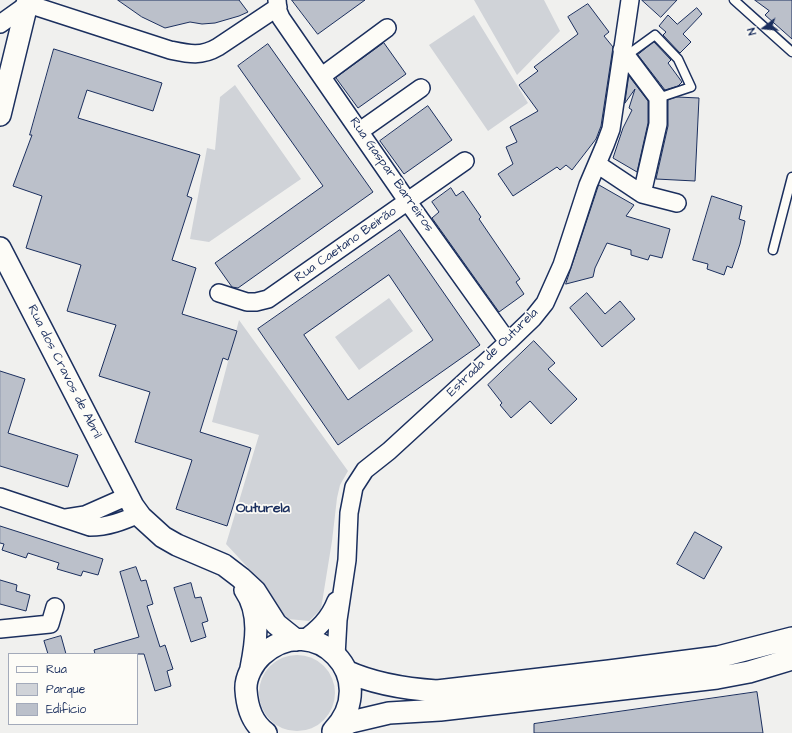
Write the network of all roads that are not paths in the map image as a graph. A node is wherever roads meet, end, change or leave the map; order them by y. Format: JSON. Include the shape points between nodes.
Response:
{"nodes":[{"id":1,"x":630,"y":0,"type":"edge"},
{"id":2,"x":734,"y":0,"type":"edge"},
{"id":3,"x":28,"y":2,"type":"edge"},
{"id":4,"x":277,"y":4,"type":"edge"},
{"id":5,"x":0,"y":24,"type":"edge"},
{"id":6,"x":387,"y":28,"type":"dead end"},
{"id":7,"x":792,"y":52,"type":"edge"},
{"id":8,"x":624,"y":53,"type":"junction"},
{"id":9,"x":322,"y":76,"type":"junction"},
{"id":10,"x":421,"y":88,"type":"dead end"},
{"id":11,"x":658,"y":98,"type":"junction"},
{"id":12,"x":0,"y":115,"type":"edge"},
{"id":13,"x":360,"y":131,"type":"junction"},
{"id":14,"x":466,"y":162,"type":"dead end"},
{"id":15,"x":597,"y":164,"type":"junction"},
{"id":16,"x":792,"y":177,"type":"edge"},
{"id":17,"x":642,"y":194,"type":"junction"},
{"id":18,"x":408,"y":202,"type":"junction"},
{"id":19,"x":677,"y":203,"type":"dead end"},
{"id":20,"x":0,"y":248,"type":"edge"},
{"id":21,"x":773,"y":250,"type":"dead end"},
{"id":22,"x":220,"y":293,"type":"dead end"},
{"id":23,"x":508,"y":342,"type":"junction"},
{"id":24,"x":128,"y":496,"type":"junction"},
{"id":25,"x":0,"y":497,"type":"edge"},
{"id":26,"x":139,"y":514,"type":"junction"},
{"id":27,"x":59,"y":518,"type":"junction"},
{"id":28,"x":224,"y":566,"type":"junction"},
{"id":29,"x":343,"y":584,"type":"junction"},
{"id":30,"x":55,"y":607,"type":"dead end"},
{"id":31,"x":0,"y":629,"type":"edge"},
{"id":32,"x":792,"y":638,"type":"edge"},
{"id":33,"x":300,"y":640,"type":"junction"},
{"id":34,"x":792,"y":659,"type":"edge"},
{"id":35,"x":341,"y":663,"type":"junction"},
{"id":36,"x":250,"y":671,"type":"junction"},
{"id":37,"x":257,"y":729,"type":"edge"},
{"id":38,"x":332,"y":732,"type":"edge"}],
"edges":[{"from":1,"to":8,"type":"street","name":"Estrada de Outurela"},
{"from":2,"to":7,"type":"lane"},
{"from":3,"to":4,"type":"street","name":"Rua Gaspar Barreiros","via":[[187,54],[209,52]]},
{"from":3,"to":5,"type":"street"},
{"from":3,"to":12,"type":"street"},
{"from":4,"to":9,"type":"street","name":"Rua Gaspar Barreiros","via":[[281,18]]},
{"from":6,"to":9,"type":"street"},
{"from":8,"to":11,"type":"street"},
{"from":8,"to":11,"type":"lane","via":[[655,35],[678,59],[691,87]]},
{"from":8,"to":15,"type":"street","name":"Estrada de Outurela","via":[[610,129]]},
{"from":9,"to":13,"type":"street","name":"Rua Gaspar Barreiros"},
{"from":10,"to":13,"type":"street"},
{"from":11,"to":17,"type":"street","via":[[658,124]]},
{"from":13,"to":18,"type":"street","name":"Rua Gaspar Barreiros"},
{"from":14,"to":18,"type":"street","name":"Rua Caetano Beirão"},
{"from":15,"to":17,"type":"street"},
{"from":15,"to":23,"type":"street","name":"Estrada de Outurela","via":[[562,265],[545,303]]},
{"from":16,"to":21,"type":"lane"},
{"from":17,"to":19,"type":"street"},
{"from":18,"to":22,"type":"street","name":"Rua Caetano Beirão","via":[[268,299],[246,302]]},
{"from":18,"to":23,"type":"street","name":"Rua Gaspar Barreiros"},
{"from":20,"to":24,"type":"street","name":"Rua dos Cravos de Abril"},
{"from":23,"to":29,"type":"street","name":"Estrada de Outurela","via":[[373,462],[359,478],[351,500]]},
{"from":24,"to":26,"type":"street","name":"Rua dos Cravos de Abril"},
{"from":24,"to":27,"type":"street","via":[[85,515]]},
{"from":25,"to":27,"type":"street"},
{"from":26,"to":27,"type":"street","via":[[101,527],[90,527]]},
{"from":26,"to":28,"type":"street","name":"Rua dos Cravos de Abril","via":[[177,545]]},
{"from":28,"to":33,"type":"street","via":[[255,591],[276,624]]},
{"from":28,"to":36,"type":"street","via":[[248,594],[253,610],[256,645]]},
{"from":29,"to":33,"type":"street","name":"Estrada de Outurela","via":[[332,612],[324,623]]},
{"from":29,"to":35,"type":"street","name":"Estrada de Outurela","via":[[338,620]]},
{"from":30,"to":31,"type":"street","via":[[50,624]]},
{"from":32,"to":35,"type":"street","via":[[718,656],[437,691],[419,690],[359,677]]},
{"from":33,"to":35,"type":"street","name":"Estrada de Outurela","via":[[315,642],[326,648]]},
{"from":33,"to":36,"type":"street","name":"Estrada de Outurela","via":[[282,642],[269,648],[258,658]]},
{"from":34,"to":38,"type":"street","via":[[749,672],[717,678],[440,710],[389,713],[351,722]]},
{"from":35,"to":38,"type":"street","name":"Estrada de Outurela","via":[[351,686],[350,702],[344,718]]},
{"from":36,"to":37,"type":"street","name":"Estrada de Outurela","via":[[246,687],[247,704]]}]}
